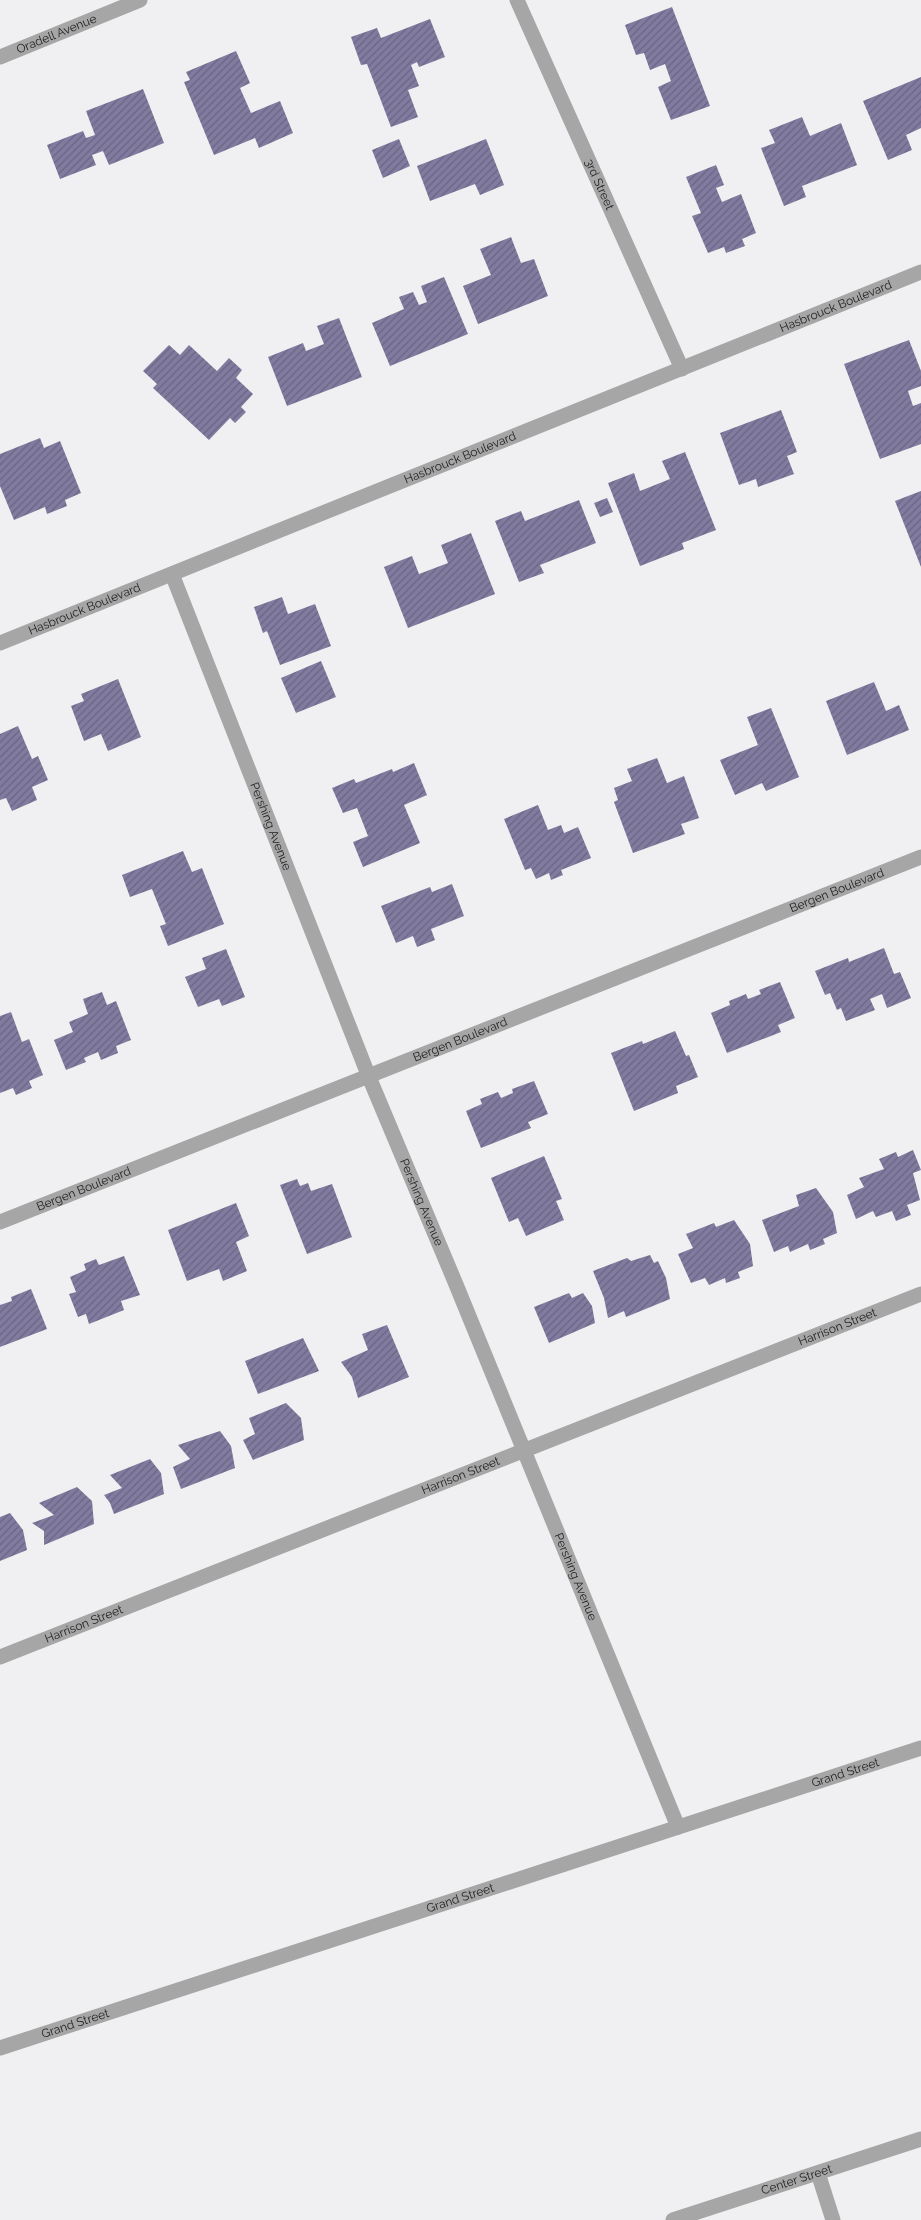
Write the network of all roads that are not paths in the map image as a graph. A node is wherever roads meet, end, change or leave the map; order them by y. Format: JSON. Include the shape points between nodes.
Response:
{"nodes":[{"id":1,"x":140,"y":0,"type":"edge"},
{"id":2,"x":517,"y":0,"type":"edge"},
{"id":3,"x":0,"y":57,"type":"edge"},
{"id":4,"x":921,"y":272,"type":"edge"},
{"id":5,"x":682,"y":369,"type":"junction"},
{"id":6,"x":172,"y":574,"type":"junction"},
{"id":7,"x":0,"y":643,"type":"edge"},
{"id":8,"x":921,"y":857,"type":"edge"},
{"id":9,"x":369,"y":1077,"type":"junction"},
{"id":10,"x":0,"y":1222,"type":"edge"},
{"id":11,"x":921,"y":1294,"type":"edge"},
{"id":12,"x":524,"y":1451,"type":"junction"},
{"id":13,"x":0,"y":1657,"type":"edge"},
{"id":14,"x":921,"y":1748,"type":"edge"},
{"id":15,"x":678,"y":1827,"type":"junction"},
{"id":16,"x":0,"y":2048,"type":"edge"},
{"id":17,"x":921,"y":2139,"type":"edge"},
{"id":18,"x":818,"y":2173,"type":"junction"},
{"id":19,"x":673,"y":2220,"type":"edge"},
{"id":20,"x":833,"y":2220,"type":"edge"}],
"edges":[{"from":1,"to":3,"type":"street","name":"Oradell Avenue"},
{"from":2,"to":5,"type":"street","name":"3rd Street"},
{"from":4,"to":5,"type":"street","name":"Hasbrouck Boulevard"},
{"from":5,"to":6,"type":"street","name":"Hasbrouck Boulevard"},
{"from":6,"to":7,"type":"street","name":"Hasbrouck Boulevard"},
{"from":6,"to":9,"type":"street","name":"Pershing Avenue"},
{"from":8,"to":9,"type":"street","name":"Bergen Boulevard"},
{"from":9,"to":10,"type":"street","name":"Bergen Boulevard"},
{"from":9,"to":12,"type":"street","name":"Pershing Avenue"},
{"from":11,"to":12,"type":"street","name":"Harrison Street"},
{"from":12,"to":13,"type":"street","name":"Harrison Street"},
{"from":12,"to":15,"type":"street","name":"Pershing Avenue"},
{"from":14,"to":15,"type":"street","name":"Grand Street"},
{"from":15,"to":16,"type":"street","name":"Grand Street"},
{"from":17,"to":18,"type":"street","name":"Center Street"},
{"from":18,"to":19,"type":"street","name":"Center Street"},
{"from":18,"to":20,"type":"street"}]}
